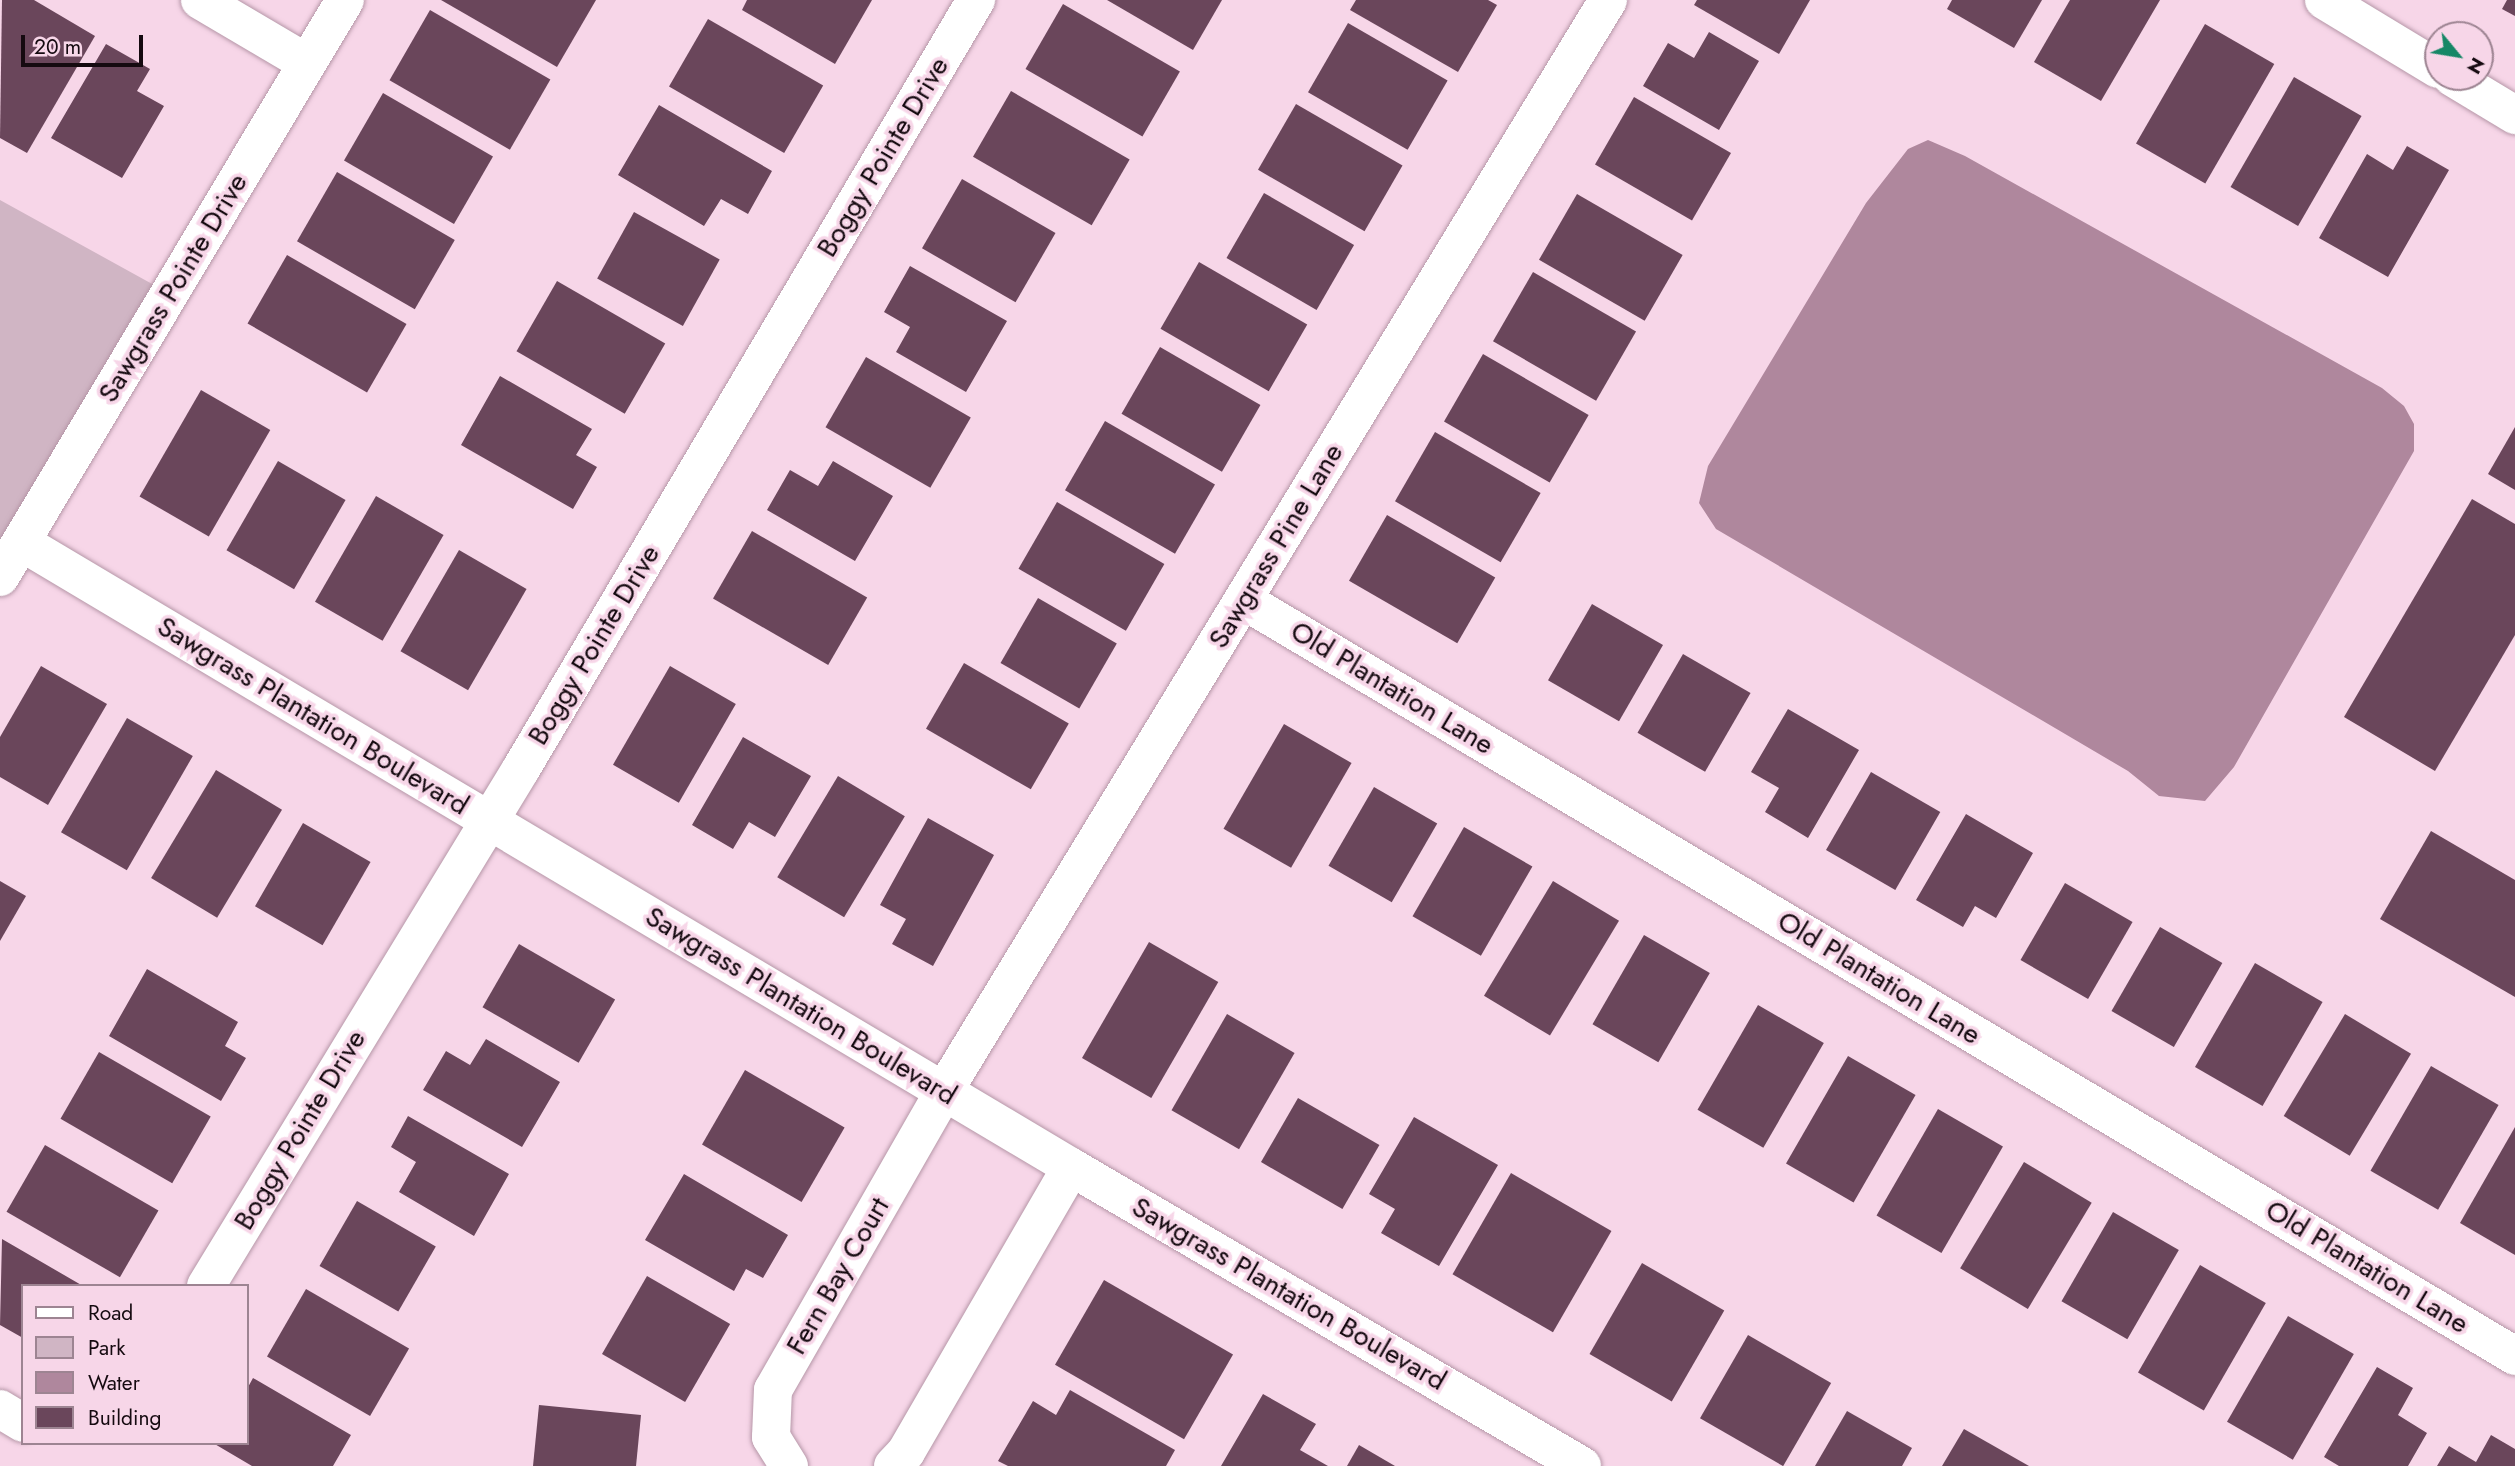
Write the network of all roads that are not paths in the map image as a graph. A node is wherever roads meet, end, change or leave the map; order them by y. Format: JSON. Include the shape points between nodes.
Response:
{"nodes":[{"id":1,"x":200,"y":0,"type":"edge"},
{"id":2,"x":345,"y":0,"type":"edge"},
{"id":3,"x":976,"y":0,"type":"edge"},
{"id":4,"x":1608,"y":0,"type":"edge"},
{"id":5,"x":2324,"y":0,"type":"edge"},
{"id":6,"x":2424,"y":61,"type":"edge"},
{"id":7,"x":307,"y":63,"type":"junction"},
{"id":8,"x":2475,"y":91,"type":"edge"},
{"id":9,"x":2515,"y":115,"type":"edge"},
{"id":10,"x":22,"y":542,"type":"junction"},
{"id":11,"x":0,"y":577,"type":"edge"},
{"id":12,"x":1244,"y":600,"type":"junction"},
{"id":13,"x":488,"y":820,"type":"junction"},
{"id":14,"x":944,"y":1091,"type":"junction"},
{"id":15,"x":1071,"y":1167,"type":"junction"},
{"id":16,"x":207,"y":1284,"type":"edge"},
{"id":17,"x":2515,"y":1356,"type":"edge"},
{"id":18,"x":0,"y":1409,"type":"edge"},
{"id":19,"x":21,"y":1422,"type":"edge"},
{"id":20,"x":789,"y":1466,"type":"edge"},
{"id":21,"x":893,"y":1466,"type":"edge"},
{"id":22,"x":1582,"y":1466,"type":"edge"}],
"edges":[{"from":1,"to":7,"type":"street"},
{"from":2,"to":7,"type":"street","name":"Sawgrass Pointe Drive"},
{"from":3,"to":13,"type":"street","name":"Boggy Pointe Drive"},
{"from":4,"to":12,"type":"street","name":"Sawgrass Pine Lane"},
{"from":5,"to":6,"type":"street"},
{"from":7,"to":10,"type":"street","name":"Sawgrass Pointe Drive"},
{"from":8,"to":9,"type":"street"},
{"from":10,"to":11,"type":"street","name":"Sawgrass Pointe Drive"},
{"from":10,"to":13,"type":"street","name":"Sawgrass Plantation Boulevard"},
{"from":12,"to":14,"type":"street","name":"Sawgrass Pine Lane"},
{"from":12,"to":17,"type":"street","name":"Old Plantation Lane"},
{"from":13,"to":14,"type":"street","name":"Sawgrass Plantation Boulevard"},
{"from":13,"to":16,"type":"street","name":"Boggy Pointe Drive"},
{"from":14,"to":15,"type":"street","name":"Sawgrass Plantation Boulevard"},
{"from":14,"to":20,"type":"street","name":"Fern Bay Court","via":[[773,1390],[771,1437]]},
{"from":15,"to":21,"type":"street","via":[[906,1452]]},
{"from":15,"to":22,"type":"street","name":"Sawgrass Plantation Boulevard"},
{"from":18,"to":19,"type":"street"}]}
